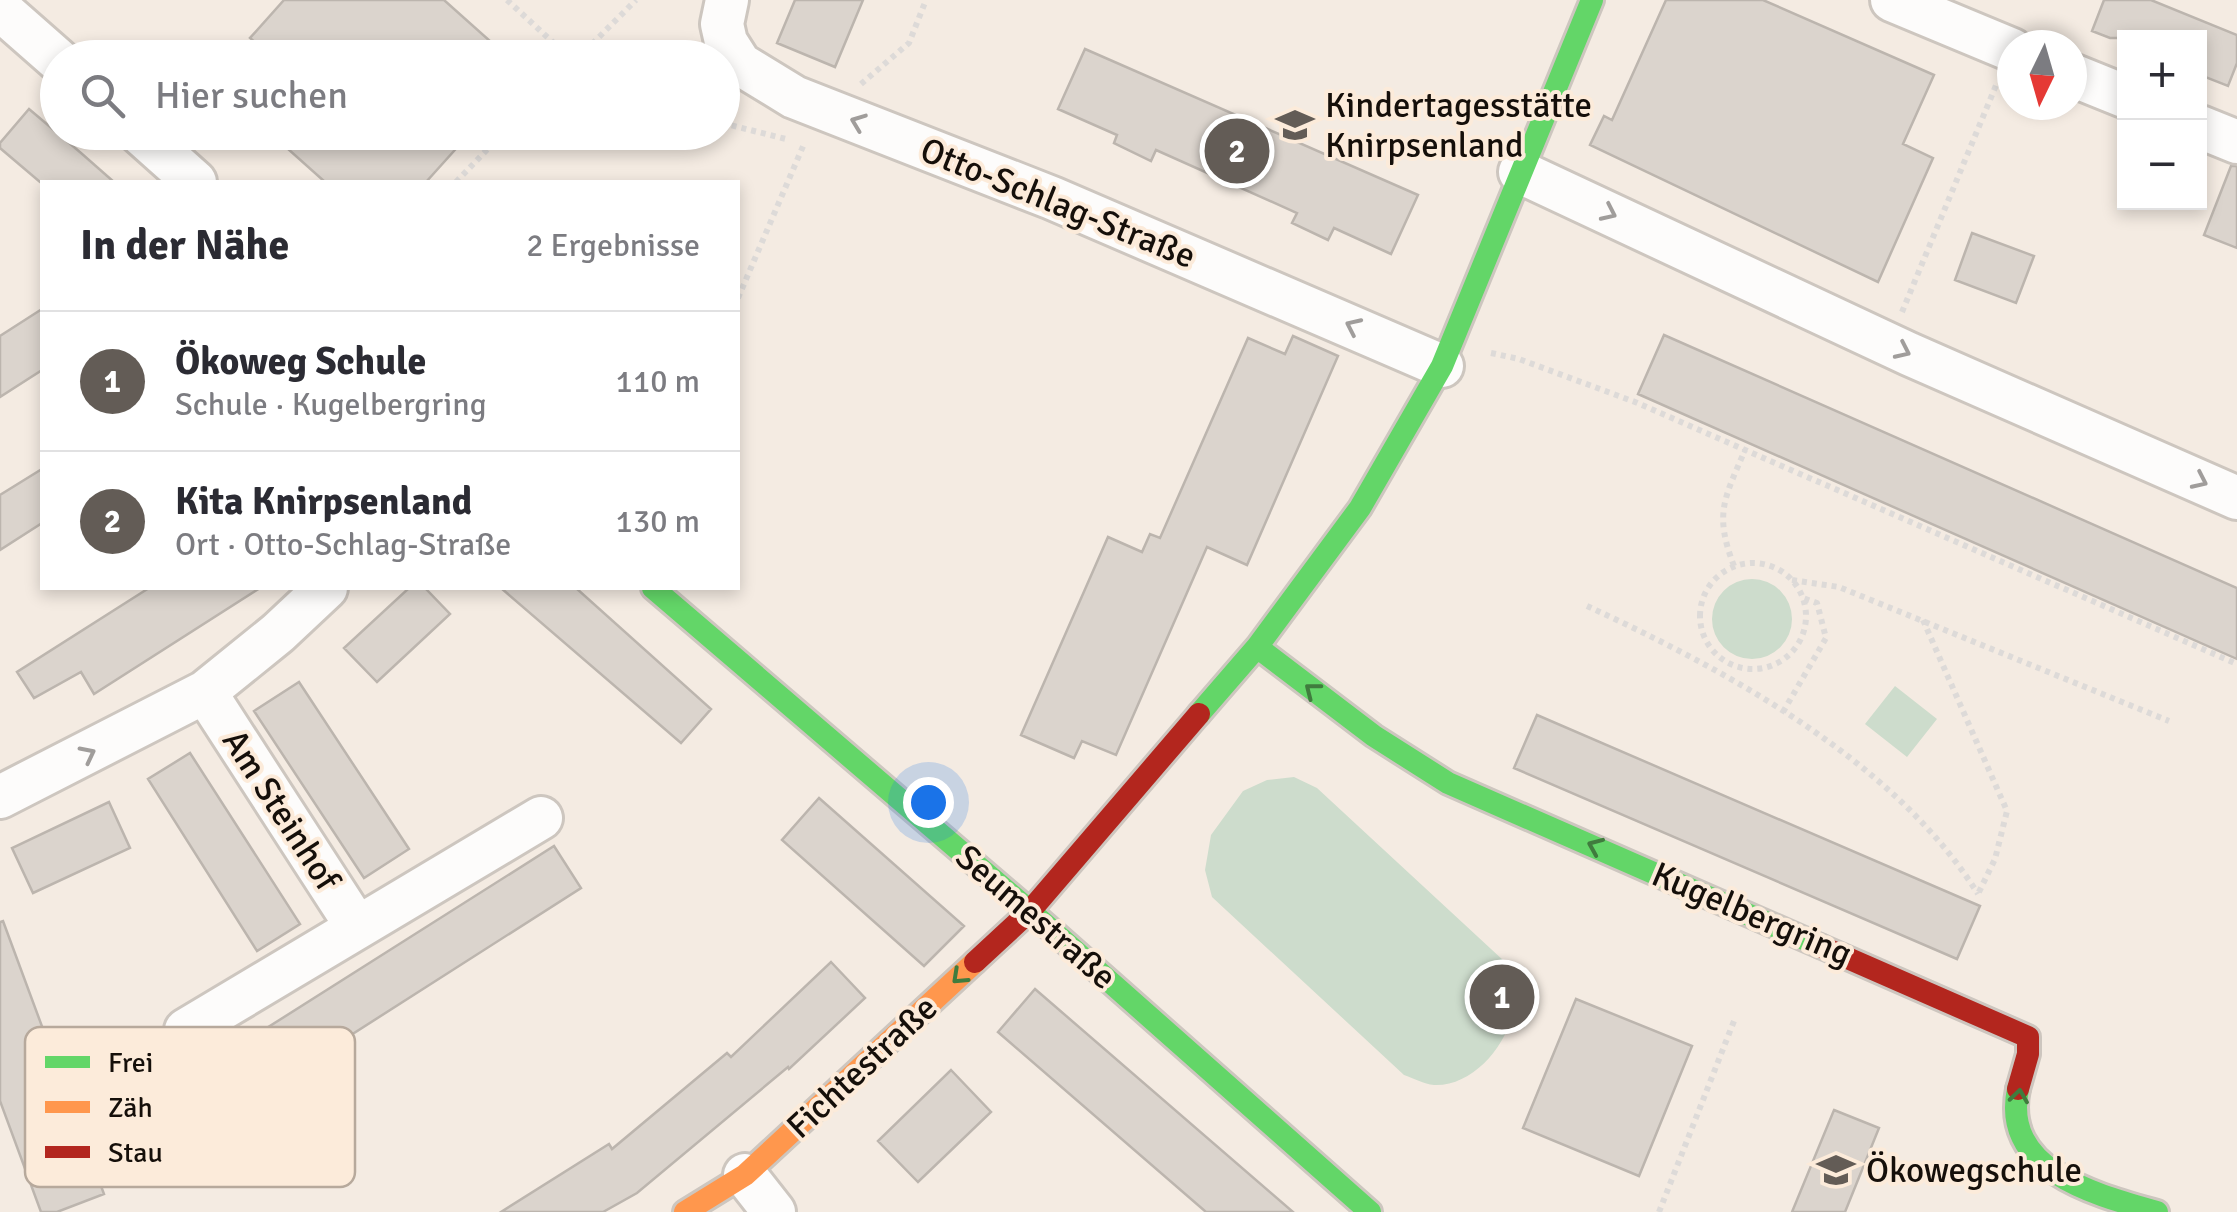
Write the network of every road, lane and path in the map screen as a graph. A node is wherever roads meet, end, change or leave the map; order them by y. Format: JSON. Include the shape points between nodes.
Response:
{"nodes":[{"id":1,"x":507,"y":0,"type":"edge"},
{"id":2,"x":636,"y":0,"type":"edge"},
{"id":3,"x":727,"y":0,"type":"edge"},
{"id":4,"x":1592,"y":0,"type":"edge"},
{"id":5,"x":1902,"y":4,"type":"edge"},
{"id":6,"x":0,"y":9,"type":"edge"},
{"id":7,"x":550,"y":40,"type":"edge"},
{"id":8,"x":596,"y":40,"type":"edge"},
{"id":9,"x":726,"y":40,"type":"edge"},
{"id":10,"x":40,"y":44,"type":"edge"},
{"id":11,"x":1997,"y":44,"type":"edge"},
{"id":12,"x":740,"y":64,"type":"edge"},
{"id":13,"x":2087,"y":81,"type":"edge"},
{"id":14,"x":1997,"y":84,"type":"edge"},
{"id":15,"x":2117,"y":93,"type":"edge"},
{"id":16,"x":2207,"y":130,"type":"edge"},
{"id":17,"x":2237,"y":142,"type":"edge"},
{"id":18,"x":804,"y":144,"type":"dead end"},
{"id":19,"x":159,"y":150,"type":"edge"},
{"id":20,"x":487,"y":150,"type":"edge"},
{"id":21,"x":1520,"y":172,"type":"junction"},
{"id":22,"x":193,"y":180,"type":"edge"},
{"id":23,"x":458,"y":180,"type":"edge"},
{"id":24,"x":740,"y":293,"type":"edge"},
{"id":25,"x":1889,"y":345,"type":"junction"},
{"id":26,"x":1446,"y":355,"type":"junction"},
{"id":27,"x":1745,"y":450,"type":"junction"},
{"id":28,"x":2237,"y":498,"type":"edge"},
{"id":29,"x":1734,"y":566,"type":"junction"},
{"id":30,"x":1792,"y":580,"type":"junction"},
{"id":31,"x":324,"y":590,"type":"edge"},
{"id":32,"x":655,"y":590,"type":"edge"},
{"id":33,"x":1804,"y":598,"type":"junction"},
{"id":34,"x":1587,"y":606,"type":"dead end"},
{"id":35,"x":1922,"y":619,"type":"junction"},
{"id":36,"x":1257,"y":647,"type":"junction"},
{"id":37,"x":2237,"y":664,"type":"edge"},
{"id":38,"x":204,"y":692,"type":"junction"},
{"id":39,"x":1783,"y":712,"type":"junction"},
{"id":40,"x":2169,"y":721,"type":"dead end"},
{"id":41,"x":0,"y":797,"type":"edge"},
{"id":42,"x":541,"y":818,"type":"dead end"},
{"id":43,"x":1030,"y":911,"type":"junction"},
{"id":44,"x":357,"y":927,"type":"junction"},
{"id":45,"x":1734,"y":1021,"type":"dead end"},
{"id":46,"x":191,"y":1027,"type":"edge"},
{"id":47,"x":745,"y":1175,"type":"junction"},
{"id":48,"x":685,"y":1212,"type":"edge"},
{"id":49,"x":774,"y":1212,"type":"edge"},
{"id":50,"x":1370,"y":1212,"type":"edge"},
{"id":51,"x":1659,"y":1212,"type":"edge"},
{"id":52,"x":2157,"y":1212,"type":"edge"}],
"edges":[{"from":1,"to":7,"type":"path"},
{"from":2,"to":8,"type":"path"},
{"from":9,"to":3,"type":"street","name":"Otto-Schlag-Straße","one_way":true},
{"from":4,"to":21,"type":"street"},
{"from":5,"to":11,"type":"street"},
{"from":6,"to":10,"type":"street"},
{"from":26,"to":12,"type":"street","name":"Otto-Schlag-Straße","one_way":true,"via":[[794,97]]},
{"from":13,"to":15,"type":"street"},
{"from":14,"to":25,"type":"path"},
{"from":16,"to":17,"type":"street"},
{"from":18,"to":24,"type":"path"},
{"from":19,"to":22,"type":"street"},
{"from":20,"to":23,"type":"path"},
{"from":21,"to":25,"type":"street","one_way":true},
{"from":21,"to":26,"type":"street"},
{"from":25,"to":28,"type":"street","one_way":true},
{"from":26,"to":27,"type":"path","via":[[1536,365]]},
{"from":26,"to":36,"type":"street","via":[[1360,508]]},
{"from":27,"to":29,"type":"path","via":[[1723,501],[1723,537]]},
{"from":27,"to":37,"type":"path"},
{"from":29,"to":30,"type":"path","via":[[1766,564]]},
{"from":29,"to":33,"type":"path","via":[[1707,588],[1699,623],[1704,640],[1730,665],[1747,670],[1782,662],[1804,634]]},
{"from":30,"to":33,"type":"path"},
{"from":30,"to":35,"type":"path","via":[[1840,587]]},
{"from":31,"to":38,"type":"street"},
{"from":32,"to":43,"type":"street","name":"Seumestraße"},
{"from":33,"to":39,"type":"path","via":[[1817,603],[1826,638]]},
{"from":34,"to":39,"type":"path","via":[[1678,648]]},
{"from":35,"to":39,"type":"path","via":[[2007,810],[1978,894],[1930,828]]},
{"from":35,"to":40,"type":"path"},
{"from":36,"to":43,"type":"street"},
{"from":52,"to":36,"type":"street","name":"Kugelbergring","one_way":true,"via":[[2090,1192],[2033,1156],[2021,1138],[2016,1100],[2031,1050],[2028,1036],[1448,783],[1352,722]]},
{"from":41,"to":38,"type":"street","one_way":true},
{"from":38,"to":44,"type":"street","name":"Am Steinhof"},
{"from":42,"to":44,"type":"street","name":"Am Steinhof"},
{"from":43,"to":47,"type":"street","name":"Fichtestraße","one_way":true},
{"from":43,"to":50,"type":"street","name":"Seumestraße"},
{"from":44,"to":46,"type":"street","name":"Am Steinhof"},
{"from":45,"to":51,"type":"path"},
{"from":47,"to":48,"type":"street","name":"Fichtestraße"},
{"from":47,"to":49,"type":"street"}]}
